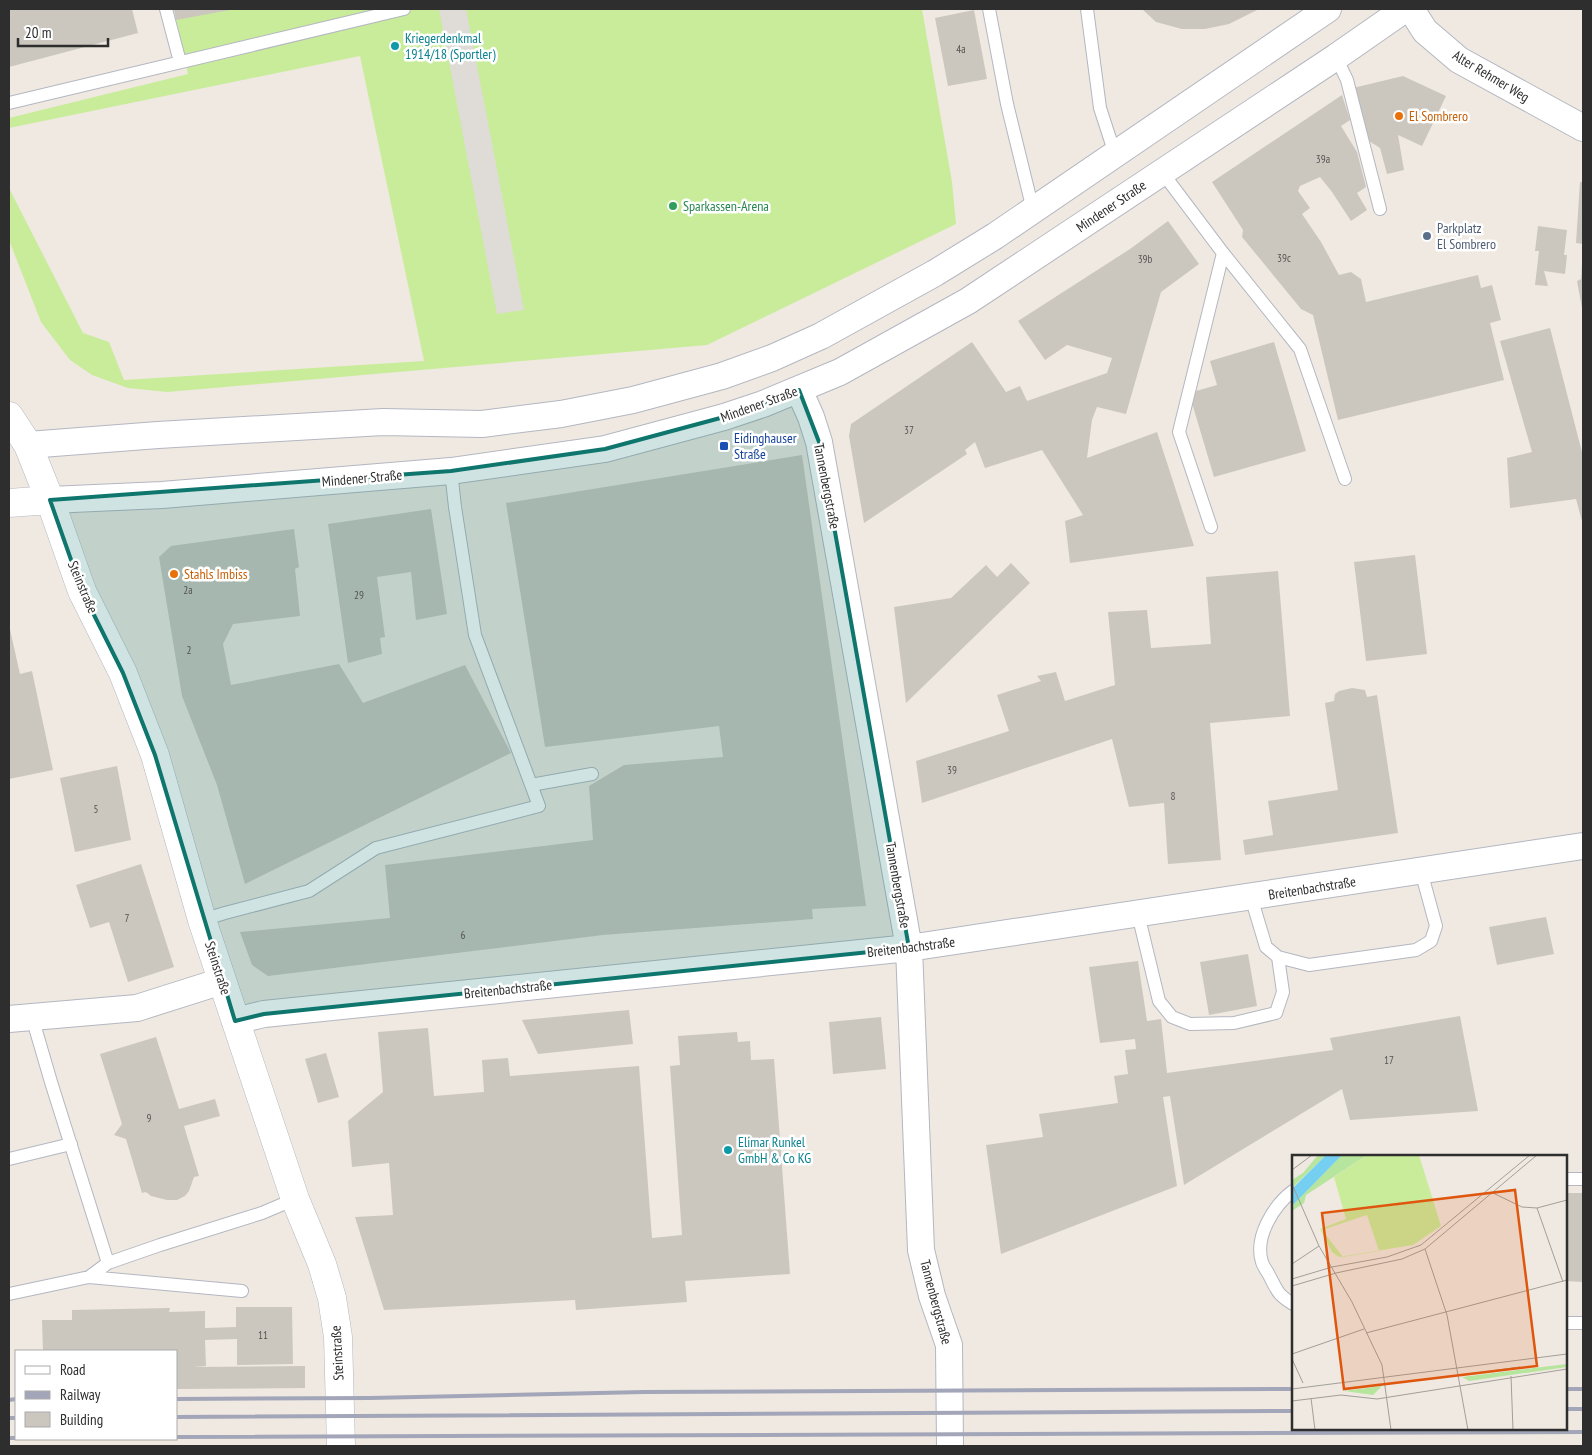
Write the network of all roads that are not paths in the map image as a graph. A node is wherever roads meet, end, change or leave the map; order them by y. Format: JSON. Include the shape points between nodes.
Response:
{"nodes":[{"id":1,"x":166,"y":9,"type":"edge"},
{"id":2,"x":404,"y":9,"type":"edge"},
{"id":3,"x":989,"y":9,"type":"edge"},
{"id":4,"x":1087,"y":9,"type":"edge"},
{"id":5,"x":1328,"y":9,"type":"edge"},
{"id":6,"x":1405,"y":9,"type":"edge"},
{"id":7,"x":1411,"y":9,"type":"edge"},
{"id":8,"x":1336,"y":57,"type":"junction"},
{"id":9,"x":180,"y":62,"type":"junction"},
{"id":10,"x":9,"y":103,"type":"edge"},
{"id":11,"x":1583,"y":128,"type":"edge"},
{"id":12,"x":1114,"y":154,"type":"junction"},
{"id":13,"x":1162,"y":172,"type":"junction"},
{"id":14,"x":1380,"y":209,"type":"dead end"},
{"id":15,"x":1033,"y":210,"type":"junction"},
{"id":16,"x":1223,"y":253,"type":"junction"},
{"id":17,"x":798,"y":390,"type":"junction"},
{"id":18,"x":9,"y":416,"type":"edge"},
{"id":19,"x":18,"y":446,"type":"edge"},
{"id":20,"x":451,"y":471,"type":"junction"},
{"id":21,"x":1345,"y":479,"type":"dead end"},
{"id":22,"x":50,"y":500,"type":"junction"},
{"id":23,"x":9,"y":503,"type":"edge"},
{"id":24,"x":1211,"y":527,"type":"dead end"},
{"id":25,"x":592,"y":774,"type":"dead end"},
{"id":26,"x":531,"y":785,"type":"junction"},
{"id":27,"x":1583,"y":846,"type":"edge"},
{"id":28,"x":1421,"y":871,"type":"junction"},
{"id":29,"x":1251,"y":897,"type":"junction"},
{"id":30,"x":1138,"y":914,"type":"junction"},
{"id":31,"x":202,"y":920,"type":"junction"},
{"id":32,"x":909,"y":948,"type":"junction"},
{"id":33,"x":1278,"y":957,"type":"junction"},
{"id":34,"x":222,"y":981,"type":"junction"},
{"id":35,"x":20,"y":1018,"type":"edge"},
{"id":36,"x":235,"y":1021,"type":"junction"},
{"id":37,"x":72,"y":1144,"type":"junction"},
{"id":38,"x":9,"y":1159,"type":"edge"},
{"id":39,"x":1567,"y":1179,"type":"edge"},
{"id":40,"x":1583,"y":1180,"type":"edge"},
{"id":41,"x":1292,"y":1192,"type":"edge"},
{"id":42,"x":295,"y":1199,"type":"junction"},
{"id":43,"x":108,"y":1263,"type":"junction"},
{"id":44,"x":89,"y":1277,"type":"junction"},
{"id":45,"x":242,"y":1292,"type":"dead end"},
{"id":46,"x":9,"y":1294,"type":"edge"},
{"id":47,"x":1292,"y":1303,"type":"edge"},
{"id":48,"x":1567,"y":1323,"type":"edge"},
{"id":49,"x":1583,"y":1323,"type":"edge"},
{"id":50,"x":340,"y":1446,"type":"edge"},
{"id":51,"x":950,"y":1446,"type":"edge"}],
"edges":[{"from":1,"to":9,"type":"lane"},
{"from":2,"to":9,"type":"lane"},
{"from":3,"to":15,"type":"lane","via":[[1006,104]]},
{"from":4,"to":12,"type":"lane","via":[[1100,108]]},
{"from":5,"to":12,"type":"street"},
{"from":6,"to":8,"type":"street","name":"Mindener Straße"},
{"from":7,"to":11,"type":"street","name":"Alter Rehmer Weg","via":[[1425,31],[1459,60]]},
{"from":8,"to":13,"type":"street","name":"Mindener Straße"},
{"from":8,"to":14,"type":"lane","via":[[1347,80]]},
{"from":9,"to":10,"type":"lane"},
{"from":12,"to":15,"type":"street"},
{"from":13,"to":16,"type":"lane"},
{"from":13,"to":17,"type":"street","name":"Mindener Straße","via":[[968,301],[840,372]]},
{"from":15,"to":19,"type":"street","via":[[935,273],[821,336],[722,376],[633,400],[561,414],[482,424],[383,422]]},
{"from":16,"to":21,"type":"lane","via":[[1300,349]]},
{"from":16,"to":24,"type":"lane","via":[[1179,432]]},
{"from":17,"to":20,"type":"street","name":"Mindener Straße","via":[[724,417],[605,449]]},
{"from":17,"to":32,"type":"street","name":"Tannenbergstraße","via":[[819,442]]},
{"from":18,"to":19,"type":"main road","name":"Steinstraße"},
{"from":19,"to":22,"type":"main road","name":"Steinstraße"},
{"from":20,"to":22,"type":"street","name":"Mindener Straße"},
{"from":20,"to":26,"type":"lane","via":[[475,634]]},
{"from":22,"to":23,"type":"main road","name":"Mindener Straße"},
{"from":22,"to":31,"type":"main road","name":"Steinstraße","via":[[82,591],[123,673],[155,755]]},
{"from":25,"to":26,"type":"lane"},
{"from":26,"to":31,"type":"lane","via":[[539,806],[376,848],[309,891]]},
{"from":27,"to":28,"type":"street","name":"Breitenbachstraße"},
{"from":28,"to":29,"type":"street","name":"Breitenbachstraße"},
{"from":28,"to":33,"type":"lane","via":[[1436,926],[1431,941],[1416,950],[1309,965]]},
{"from":29,"to":30,"type":"street","name":"Breitenbachstraße"},
{"from":29,"to":33,"type":"lane","via":[[1266,947]]},
{"from":30,"to":32,"type":"street","name":"Breitenbachstraße"},
{"from":30,"to":33,"type":"lane","via":[[1159,1001],[1172,1017],[1190,1024],[1234,1023],[1276,1013],[1283,992]]},
{"from":31,"to":34,"type":"main road","name":"Steinstraße"},
{"from":32,"to":36,"type":"street","name":"Breitenbachstraße","via":[[264,1014]]},
{"from":32,"to":51,"type":"street","name":"Tannenbergstraße","via":[[921,1250],[949,1346]]},
{"from":34,"to":35,"type":"street","via":[[137,1008]]},
{"from":34,"to":36,"type":"main road","name":"Steinstraße"},
{"from":35,"to":37,"type":"lane","via":[[51,1082]]},
{"from":36,"to":42,"type":"main road","name":"Steinstraße"},
{"from":37,"to":38,"type":"lane"},
{"from":37,"to":43,"type":"lane"},
{"from":39,"to":40,"type":"lane"},
{"from":41,"to":47,"type":"lane","via":[[1269,1218],[1260,1244],[1261,1261],[1280,1296]]},
{"from":42,"to":43,"type":"lane","via":[[262,1213]]},
{"from":42,"to":50,"type":"main road","name":"Steinstraße","via":[[322,1264],[332,1298],[338,1337]]},
{"from":43,"to":44,"type":"lane"},
{"from":44,"to":45,"type":"lane"},
{"from":44,"to":46,"type":"lane"},
{"from":48,"to":49,"type":"lane"}]}
